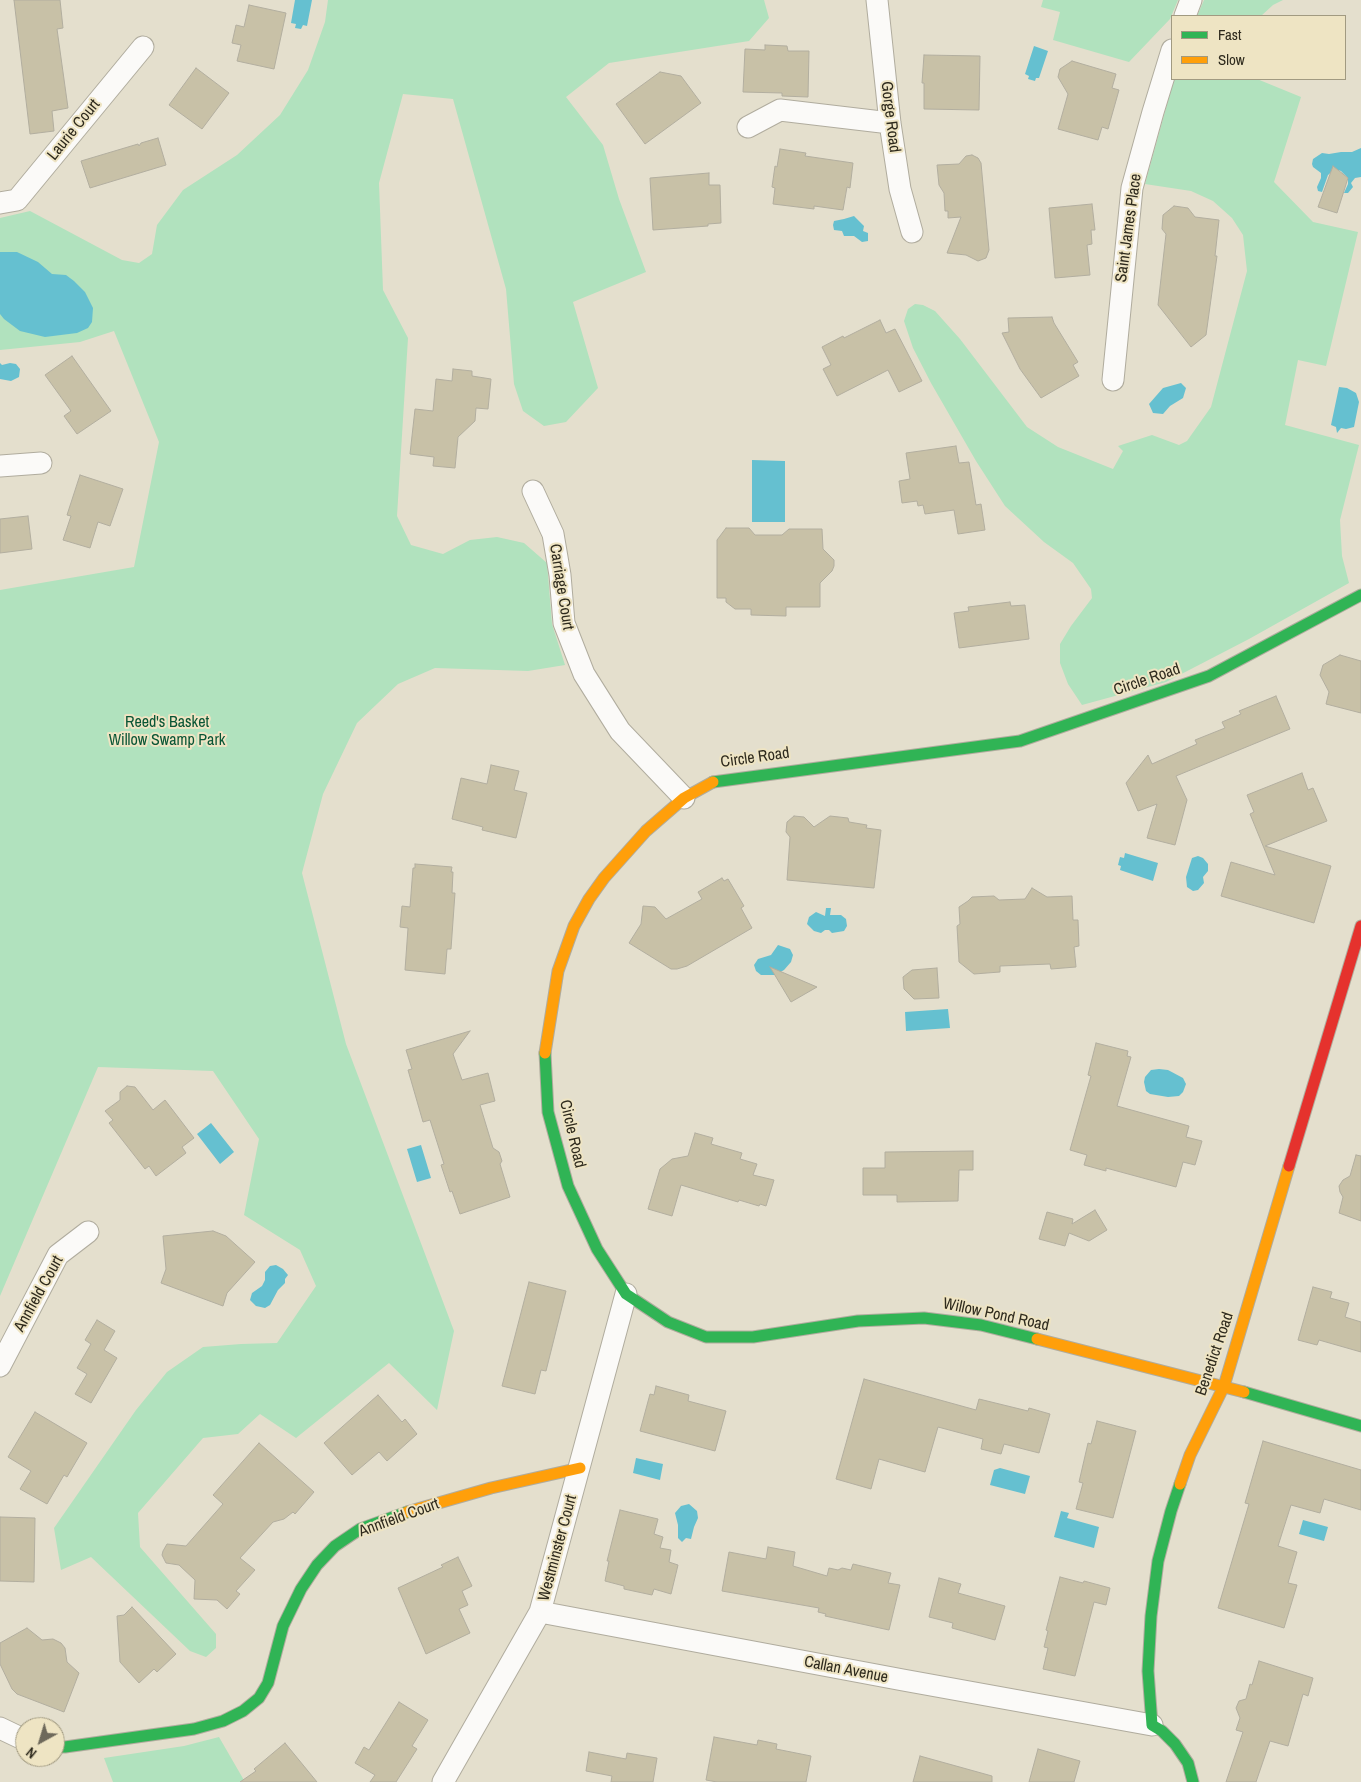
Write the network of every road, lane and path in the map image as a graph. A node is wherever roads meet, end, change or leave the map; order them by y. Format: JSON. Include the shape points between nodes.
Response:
{"nodes":[{"id":1,"x":877,"y":0,"type":"edge"},
{"id":2,"x":1192,"y":0,"type":"edge"},
{"id":3,"x":1185,"y":15,"type":"edge"},
{"id":4,"x":143,"y":47,"type":"dead end"},
{"id":5,"x":1171,"y":53,"type":"edge"},
{"id":6,"x":890,"y":123,"type":"junction"},
{"id":7,"x":748,"y":128,"type":"dead end"},
{"id":8,"x":0,"y":204,"type":"edge"},
{"id":9,"x":912,"y":232,"type":"dead end"},
{"id":10,"x":1112,"y":380,"type":"dead end"},
{"id":11,"x":41,"y":463,"type":"dead end"},
{"id":12,"x":0,"y":466,"type":"edge"},
{"id":13,"x":532,"y":491,"type":"dead end"},
{"id":14,"x":1361,"y":595,"type":"edge"},
{"id":15,"x":684,"y":798,"type":"junction"},
{"id":16,"x":1361,"y":926,"type":"edge"},
{"id":17,"x":88,"y":1232,"type":"dead end"},
{"id":18,"x":626,"y":1294,"type":"junction"},
{"id":19,"x":0,"y":1366,"type":"edge"},
{"id":20,"x":1224,"y":1386,"type":"junction"},
{"id":21,"x":1361,"y":1426,"type":"edge"},
{"id":22,"x":580,"y":1468,"type":"junction"},
{"id":23,"x":540,"y":1612,"type":"junction"},
{"id":24,"x":1152,"y":1725,"type":"junction"},
{"id":25,"x":0,"y":1728,"type":"edge"},
{"id":26,"x":15,"y":1735,"type":"edge"},
{"id":27,"x":65,"y":1747,"type":"edge"},
{"id":28,"x":443,"y":1782,"type":"edge"},
{"id":29,"x":1193,"y":1782,"type":"edge"}],
"edges":[{"from":1,"to":6,"type":"street","name":"Gorge Road"},
{"from":2,"to":3,"type":"street"},
{"from":4,"to":8,"type":"street","name":"Laurie Court","via":[[17,200]]},
{"from":5,"to":10,"type":"street","name":"Saint James Place","via":[[1132,188]]},
{"from":6,"to":7,"type":"street","via":[[780,110]]},
{"from":6,"to":9,"type":"street","name":"Gorge Road","via":[[900,189]]},
{"from":11,"to":12,"type":"street"},
{"from":13,"to":15,"type":"street","name":"Carriage Court","via":[[553,534],[564,623],[584,674],[620,732]]},
{"from":14,"to":15,"type":"street","name":"Circle Road","via":[[1208,676],[1020,741],[716,780]]},
{"from":15,"to":18,"type":"street","name":"Circle Road","via":[[646,831],[604,878],[574,926],[558,971],[544,1059],[548,1112],[568,1186],[597,1249]]},
{"from":16,"to":20,"type":"street","name":"Benedict Road"},
{"from":17,"to":19,"type":"street","name":"Annfield Court","via":[[58,1255]]},
{"from":18,"to":20,"type":"street","name":"Willow Pond Road","via":[[668,1322],[706,1337],[753,1337],[858,1321],[924,1318],[981,1325]]},
{"from":18,"to":22,"type":"street","name":"Westminster Court"},
{"from":20,"to":21,"type":"street","name":"Willow Pond Road"},
{"from":20,"to":24,"type":"street","name":"Benedict Road","via":[[1190,1455],[1170,1510],[1158,1561],[1148,1671]]},
{"from":22,"to":23,"type":"street","name":"Westminster Court"},
{"from":22,"to":27,"type":"street","name":"Annfield Court","via":[[406,1512],[360,1529],[335,1546],[301,1589],[283,1626],[268,1683],[259,1698],[244,1711],[224,1721],[194,1729]]},
{"from":23,"to":24,"type":"street","name":"Callan Avenue"},
{"from":23,"to":28,"type":"street","name":"Westminster Court"},
{"from":24,"to":29,"type":"street","via":[[1176,1744],[1188,1763]]},
{"from":25,"to":26,"type":"street"}]}
